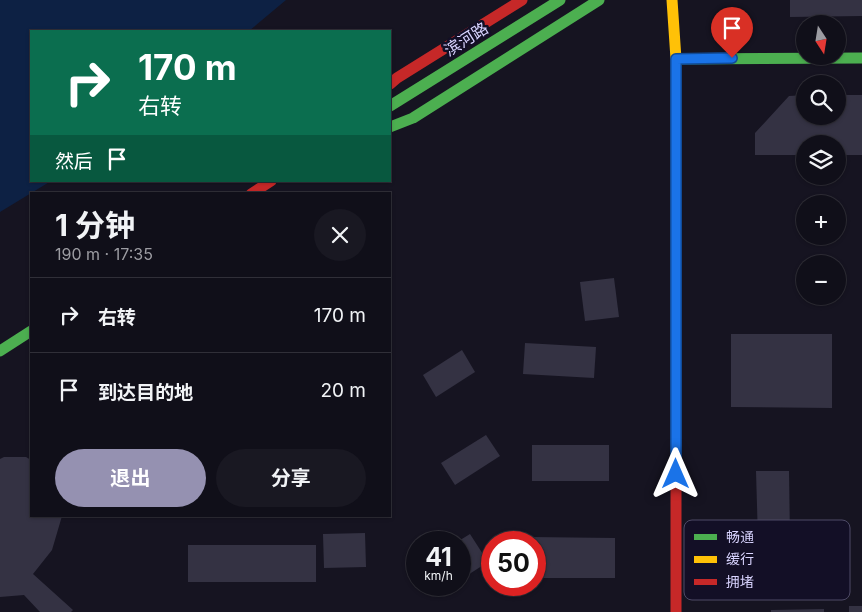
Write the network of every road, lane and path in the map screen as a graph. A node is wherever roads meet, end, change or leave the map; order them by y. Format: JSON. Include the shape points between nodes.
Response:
{"nodes":[{"id":1,"x":522,"y":0,"type":"edge"},
{"id":2,"x":560,"y":0,"type":"edge"},
{"id":3,"x":599,"y":0,"type":"edge"},
{"id":4,"x":672,"y":0,"type":"edge"},
{"id":5,"x":660,"y":8,"type":"dead end"},
{"id":6,"x":862,"y":58,"type":"edge"},
{"id":7,"x":676,"y":59,"type":"junction"},
{"id":8,"x":391,"y":83,"type":"edge"},
{"id":9,"x":391,"y":105,"type":"edge"},
{"id":10,"x":391,"y":127,"type":"edge"},
{"id":11,"x":269,"y":182,"type":"edge"},
{"id":12,"x":254,"y":192,"type":"edge"},
{"id":13,"x":30,"y":332,"type":"edge"},
{"id":14,"x":0,"y":351,"type":"edge"},
{"id":15,"x":676,"y":612,"type":"edge"}],
"edges":[{"from":1,"to":8,"type":"street"},
{"from":2,"to":9,"type":"street","name":"滨河路"},
{"from":3,"to":10,"type":"street","via":[[413,118]]},
{"from":4,"to":7,"type":"street"},
{"from":5,"to":7,"type":"street"},
{"from":6,"to":7,"type":"street"},
{"from":7,"to":15,"type":"street"},
{"from":11,"to":12,"type":"street"},
{"from":13,"to":14,"type":"street"}]}
